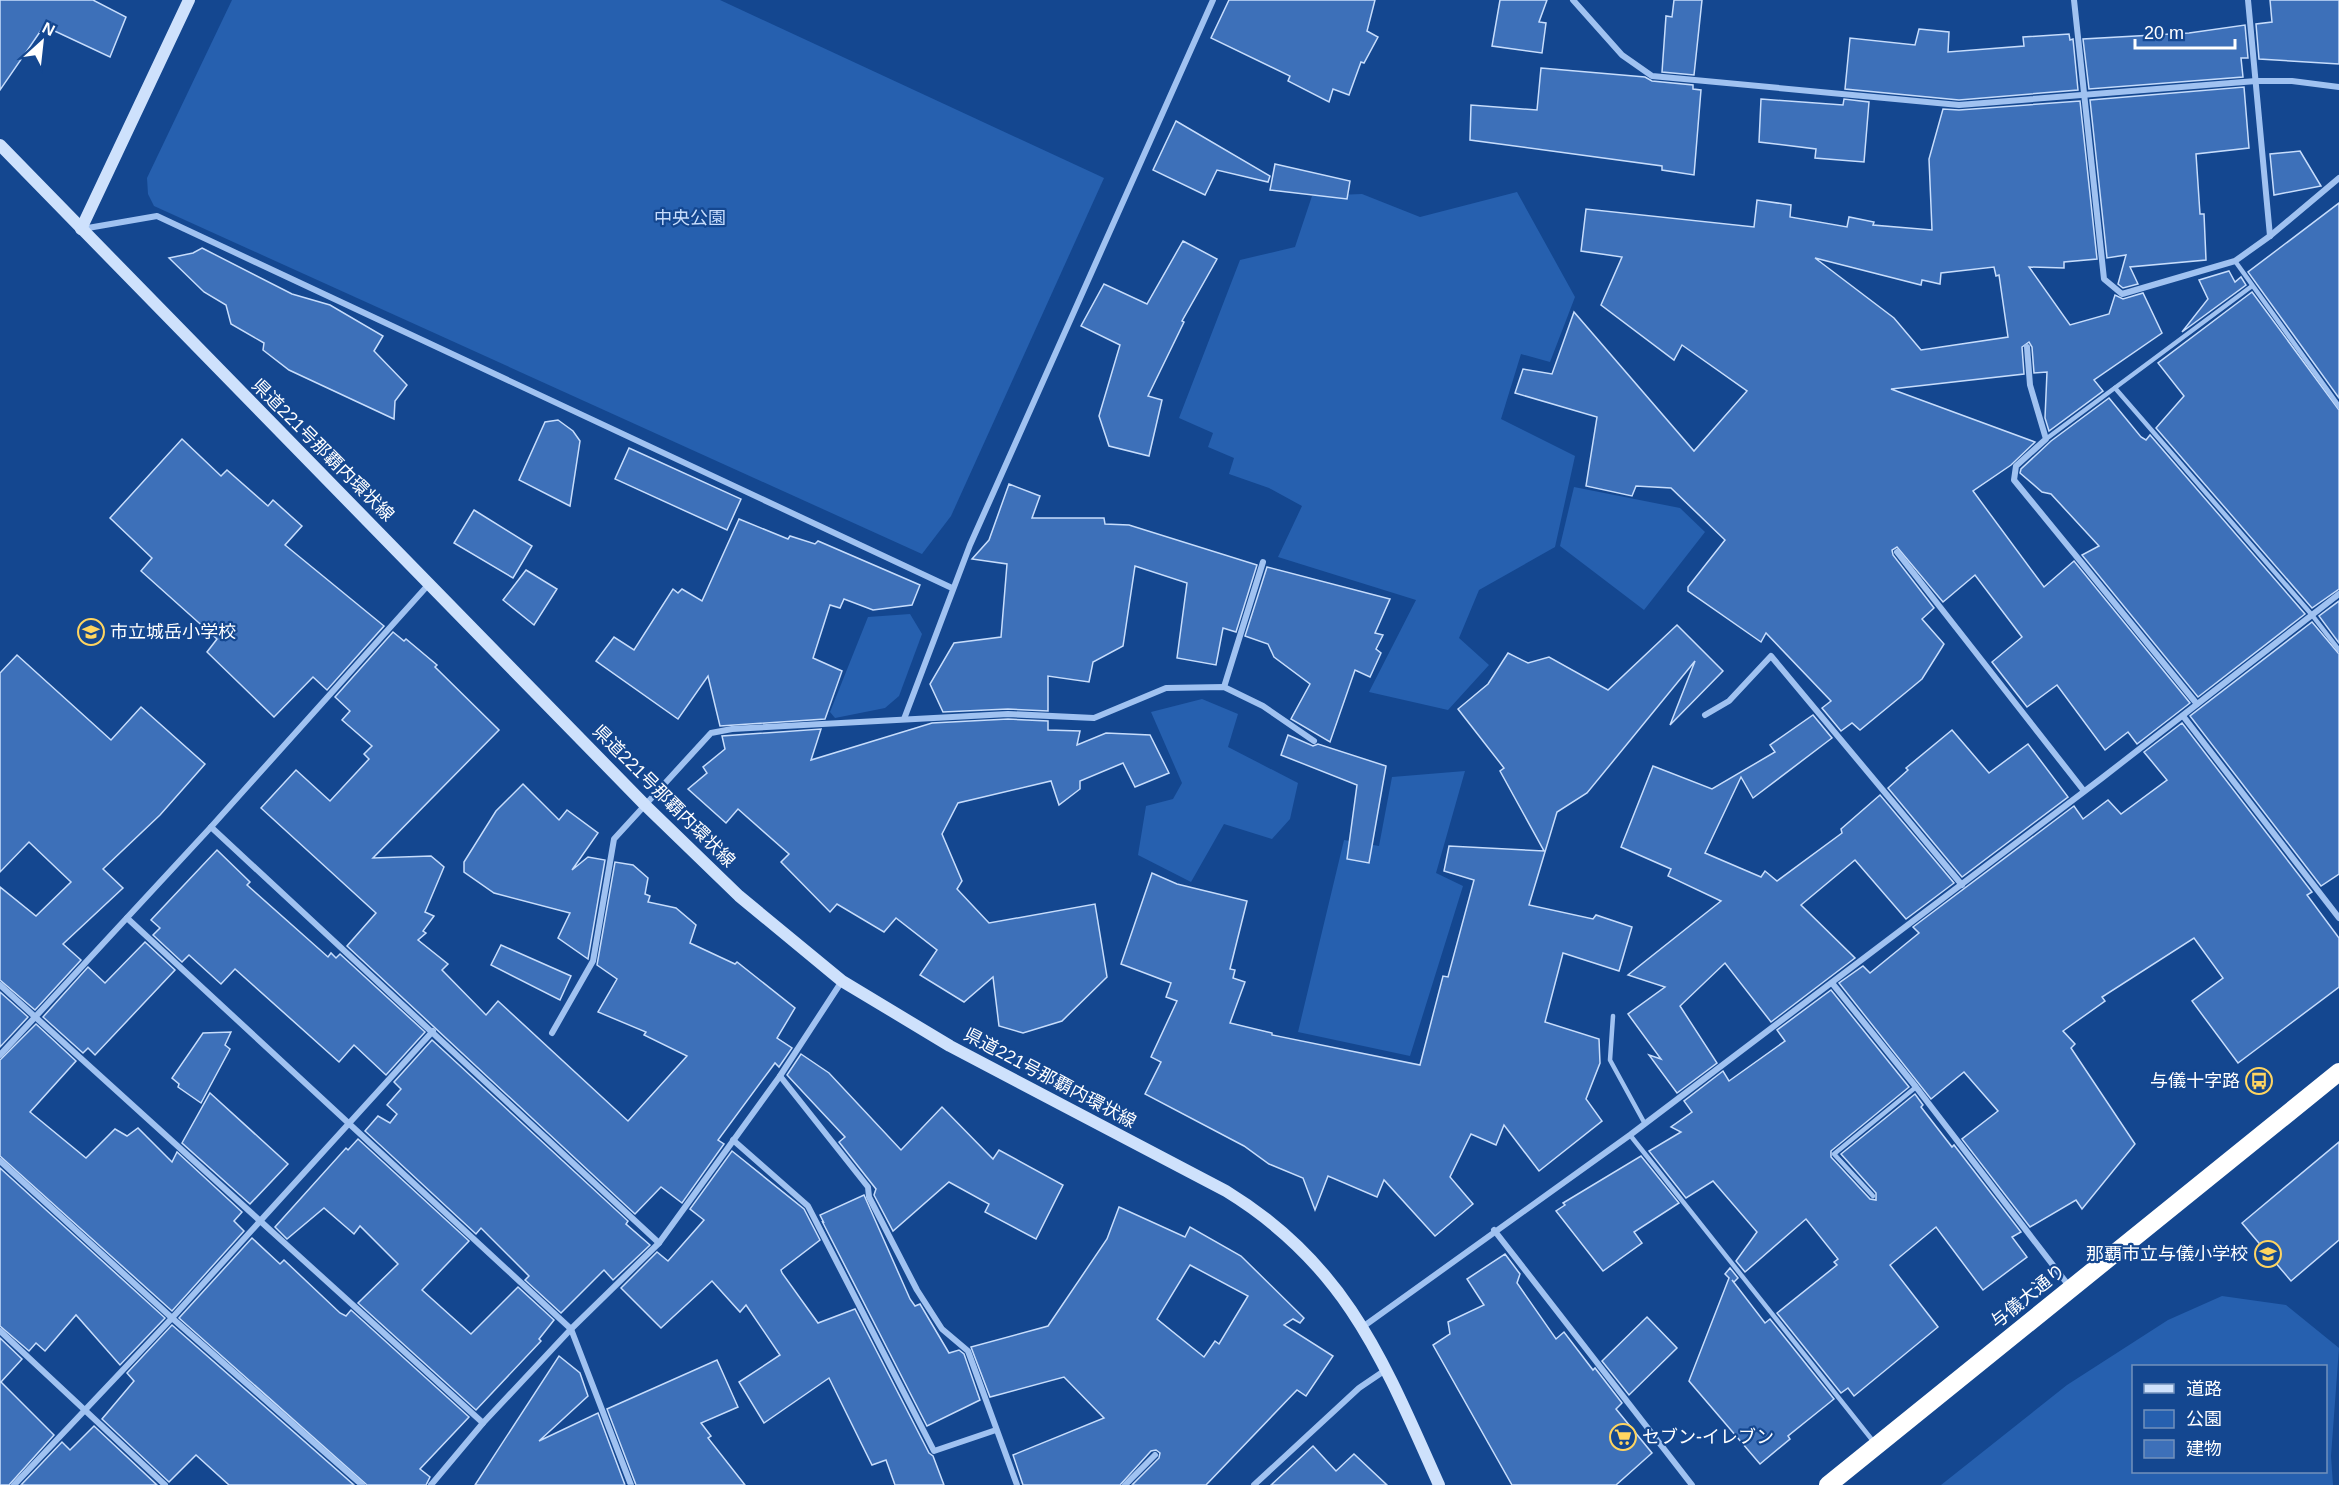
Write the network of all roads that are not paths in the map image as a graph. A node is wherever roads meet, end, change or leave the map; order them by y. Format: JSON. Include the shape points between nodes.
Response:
{"nodes":[{"id":1,"x":189,"y":0,"type":"edge"},
{"id":2,"x":1213,"y":0,"type":"edge"},
{"id":3,"x":1573,"y":0,"type":"edge"},
{"id":4,"x":2074,"y":0,"type":"edge"},
{"id":5,"x":2248,"y":0,"type":"edge"},
{"id":6,"x":2256,"y":81,"type":"junction"},
{"id":7,"x":2339,"y":87,"type":"edge"},
{"id":8,"x":2084,"y":97,"type":"junction"},
{"id":9,"x":0,"y":145,"type":"edge"},
{"id":10,"x":2339,"y":178,"type":"edge"},
{"id":11,"x":81,"y":229,"type":"junction"},
{"id":12,"x":2270,"y":236,"type":"junction"},
{"id":13,"x":2235,"y":261,"type":"junction"},
{"id":14,"x":2252,"y":286,"type":"junction"},
{"id":15,"x":2027,"y":347,"type":"dead end"},
{"id":16,"x":2115,"y":388,"type":"junction"},
{"id":17,"x":2339,"y":406,"type":"edge"},
{"id":18,"x":2046,"y":439,"type":"junction"},
{"id":19,"x":1897,"y":552,"type":"dead end"},
{"id":20,"x":1263,"y":562,"type":"dead end"},
{"id":21,"x":429,"y":584,"type":"junction"},
{"id":22,"x":952,"y":588,"type":"junction"},
{"id":23,"x":2339,"y":594,"type":"edge"},
{"id":24,"x":2312,"y":615,"type":"junction"},
{"id":25,"x":2339,"y":650,"type":"edge"},
{"id":26,"x":1224,"y":687,"type":"junction"},
{"id":27,"x":2197,"y":704,"type":"junction"},
{"id":28,"x":1705,"y":714,"type":"dead end"},
{"id":29,"x":2182,"y":716,"type":"junction"},
{"id":30,"x":904,"y":719,"type":"junction"},
{"id":31,"x":1314,"y":741,"type":"dead end"},
{"id":32,"x":2084,"y":791,"type":"junction"},
{"id":33,"x":645,"y":805,"type":"junction"},
{"id":34,"x":211,"y":827,"type":"junction"},
{"id":35,"x":1962,"y":885,"type":"junction"},
{"id":36,"x":127,"y":918,"type":"junction"},
{"id":37,"x":2339,"y":918,"type":"edge"},
{"id":38,"x":842,"y":981,"type":"junction"},
{"id":39,"x":1832,"y":983,"type":"junction"},
{"id":40,"x":0,"y":985,"type":"edge"},
{"id":41,"x":1613,"y":1016,"type":"dead end"},
{"id":42,"x":34,"y":1018,"type":"junction"},
{"id":43,"x":433,"y":1031,"type":"junction"},
{"id":44,"x":552,"y":1033,"type":"dead end"},
{"id":45,"x":0,"y":1054,"type":"edge"},
{"id":46,"x":2339,"y":1072,"type":"edge"},
{"id":47,"x":780,"y":1076,"type":"junction"},
{"id":48,"x":1916,"y":1087,"type":"junction"},
{"id":49,"x":1645,"y":1124,"type":"junction"},
{"id":50,"x":348,"y":1125,"type":"junction"},
{"id":51,"x":1630,"y":1135,"type":"junction"},
{"id":52,"x":733,"y":1140,"type":"junction"},
{"id":53,"x":0,"y":1161,"type":"edge"},
{"id":54,"x":1873,"y":1196,"type":"dead end"},
{"id":55,"x":258,"y":1221,"type":"junction"},
{"id":56,"x":1494,"y":1230,"type":"junction"},
{"id":57,"x":659,"y":1243,"type":"junction"},
{"id":58,"x":2071,"y":1289,"type":"junction"},
{"id":59,"x":172,"y":1318,"type":"junction"},
{"id":60,"x":1364,"y":1326,"type":"junction"},
{"id":61,"x":571,"y":1329,"type":"junction"},
{"id":62,"x":0,"y":1331,"type":"edge"},
{"id":63,"x":1387,"y":1369,"type":"junction"},
{"id":64,"x":86,"y":1410,"type":"junction"},
{"id":65,"x":483,"y":1423,"type":"junction"},
{"id":66,"x":996,"y":1430,"type":"junction"},
{"id":67,"x":1877,"y":1446,"type":"junction"},
{"id":68,"x":1155,"y":1455,"type":"dead end"},
{"id":69,"x":14,"y":1485,"type":"edge"},
{"id":70,"x":165,"y":1485,"type":"edge"},
{"id":71,"x":362,"y":1485,"type":"edge"},
{"id":72,"x":431,"y":1485,"type":"edge"},
{"id":73,"x":631,"y":1485,"type":"edge"},
{"id":74,"x":1017,"y":1485,"type":"edge"},
{"id":75,"x":1125,"y":1485,"type":"edge"},
{"id":76,"x":1254,"y":1485,"type":"edge"},
{"id":77,"x":1439,"y":1485,"type":"edge"},
{"id":78,"x":1692,"y":1485,"type":"edge"},
{"id":79,"x":1828,"y":1485,"type":"edge"}],
"edges":[{"from":1,"to":11,"type":"main road"},
{"from":2,"to":22,"type":"street"},
{"from":3,"to":8,"type":"street","via":[[1622,55],[1652,76],[1959,105]]},
{"from":4,"to":8,"type":"street"},
{"from":5,"to":6,"type":"street"},
{"from":6,"to":7,"type":"street"},
{"from":6,"to":8,"type":"street"},
{"from":6,"to":12,"type":"street"},
{"from":8,"to":13,"type":"street","via":[[2104,279],[2122,294]]},
{"from":9,"to":11,"type":"main road","name":"県道221号那覇内環状線"},
{"from":10,"to":12,"type":"street"},
{"from":11,"to":21,"type":"main road","name":"県道221号那覇内環状線"},
{"from":11,"to":22,"type":"street","via":[[157,216]]},
{"from":12,"to":13,"type":"street"},
{"from":13,"to":14,"type":"lane"},
{"from":14,"to":16,"type":"lane"},
{"from":14,"to":17,"type":"lane"},
{"from":15,"to":18,"type":"street","via":[[2030,385]]},
{"from":16,"to":18,"type":"lane"},
{"from":16,"to":24,"type":"lane"},
{"from":18,"to":27,"type":"street","via":[[2016,466],[2014,480]]},
{"from":19,"to":32,"type":"street"},
{"from":20,"to":26,"type":"street"},
{"from":21,"to":33,"type":"main road","name":"県道221号那覇内環状線"},
{"from":21,"to":34,"type":"street"},
{"from":22,"to":30,"type":"street"},
{"from":23,"to":24,"type":"street"},
{"from":24,"to":25,"type":"lane"},
{"from":24,"to":27,"type":"street"},
{"from":26,"to":30,"type":"street","via":[[1166,688],[1094,718],[1008,714]]},
{"from":26,"to":31,"type":"street","via":[[1263,706]]},
{"from":27,"to":29,"type":"street"},
{"from":28,"to":35,"type":"street","via":[[1729,701],[1771,656]]},
{"from":29,"to":32,"type":"street"},
{"from":29,"to":37,"type":"street"},
{"from":30,"to":33,"type":"street","via":[[711,733]]},
{"from":32,"to":35,"type":"street"},
{"from":33,"to":38,"type":"main road","name":"県道221号那覇内環状線","via":[[739,896]]},
{"from":33,"to":44,"type":"street","via":[[614,839],[593,961]]},
{"from":34,"to":36,"type":"street"},
{"from":34,"to":43,"type":"street"},
{"from":35,"to":39,"type":"street"},
{"from":36,"to":42,"type":"street"},
{"from":36,"to":50,"type":"street"},
{"from":38,"to":47,"type":"street"},
{"from":38,"to":60,"type":"main road","name":"県道221号那覇内環状線","via":[[950,1046],[1250,1205],[1312,1259]]},
{"from":39,"to":48,"type":"street"},
{"from":39,"to":49,"type":"street"},
{"from":40,"to":42,"type":"street"},
{"from":41,"to":49,"type":"lane","via":[[1610,1060]]},
{"from":42,"to":45,"type":"street"},
{"from":42,"to":55,"type":"street"},
{"from":43,"to":50,"type":"street"},
{"from":43,"to":57,"type":"street"},
{"from":46,"to":58,"type":"highway","name":"与儀大通り"},
{"from":47,"to":52,"type":"street"},
{"from":47,"to":66,"type":"street","via":[[868,1187],[869,1197],[917,1290],[942,1329],[968,1351]]},
{"from":48,"to":54,"type":"lane","via":[[1834,1154]]},
{"from":48,"to":58,"type":"street"},
{"from":49,"to":51,"type":"street"},
{"from":50,"to":55,"type":"street"},
{"from":50,"to":61,"type":"street"},
{"from":51,"to":56,"type":"street"},
{"from":51,"to":67,"type":"lane"},
{"from":52,"to":57,"type":"street"},
{"from":52,"to":66,"type":"street","via":[[808,1206],[934,1451]]},
{"from":53,"to":59,"type":"street"},
{"from":55,"to":59,"type":"street"},
{"from":55,"to":65,"type":"street"},
{"from":56,"to":60,"type":"street"},
{"from":56,"to":78,"type":"street"},
{"from":57,"to":61,"type":"street"},
{"from":58,"to":67,"type":"highway","name":"与儀大通り"},
{"from":59,"to":64,"type":"street"},
{"from":59,"to":71,"type":"street"},
{"from":60,"to":63,"type":"main road","name":"県道221号那覇内環状線"},
{"from":61,"to":65,"type":"street"},
{"from":61,"to":73,"type":"street"},
{"from":62,"to":64,"type":"street"},
{"from":63,"to":76,"type":"street","via":[[1359,1388]]},
{"from":63,"to":77,"type":"main road","name":"県道221号那覇内環状線"},
{"from":64,"to":69,"type":"street"},
{"from":64,"to":70,"type":"street"},
{"from":65,"to":72,"type":"street"},
{"from":66,"to":74,"type":"street"},
{"from":67,"to":79,"type":"highway","name":"与儀大通り"},
{"from":68,"to":75,"type":"street"}]}
